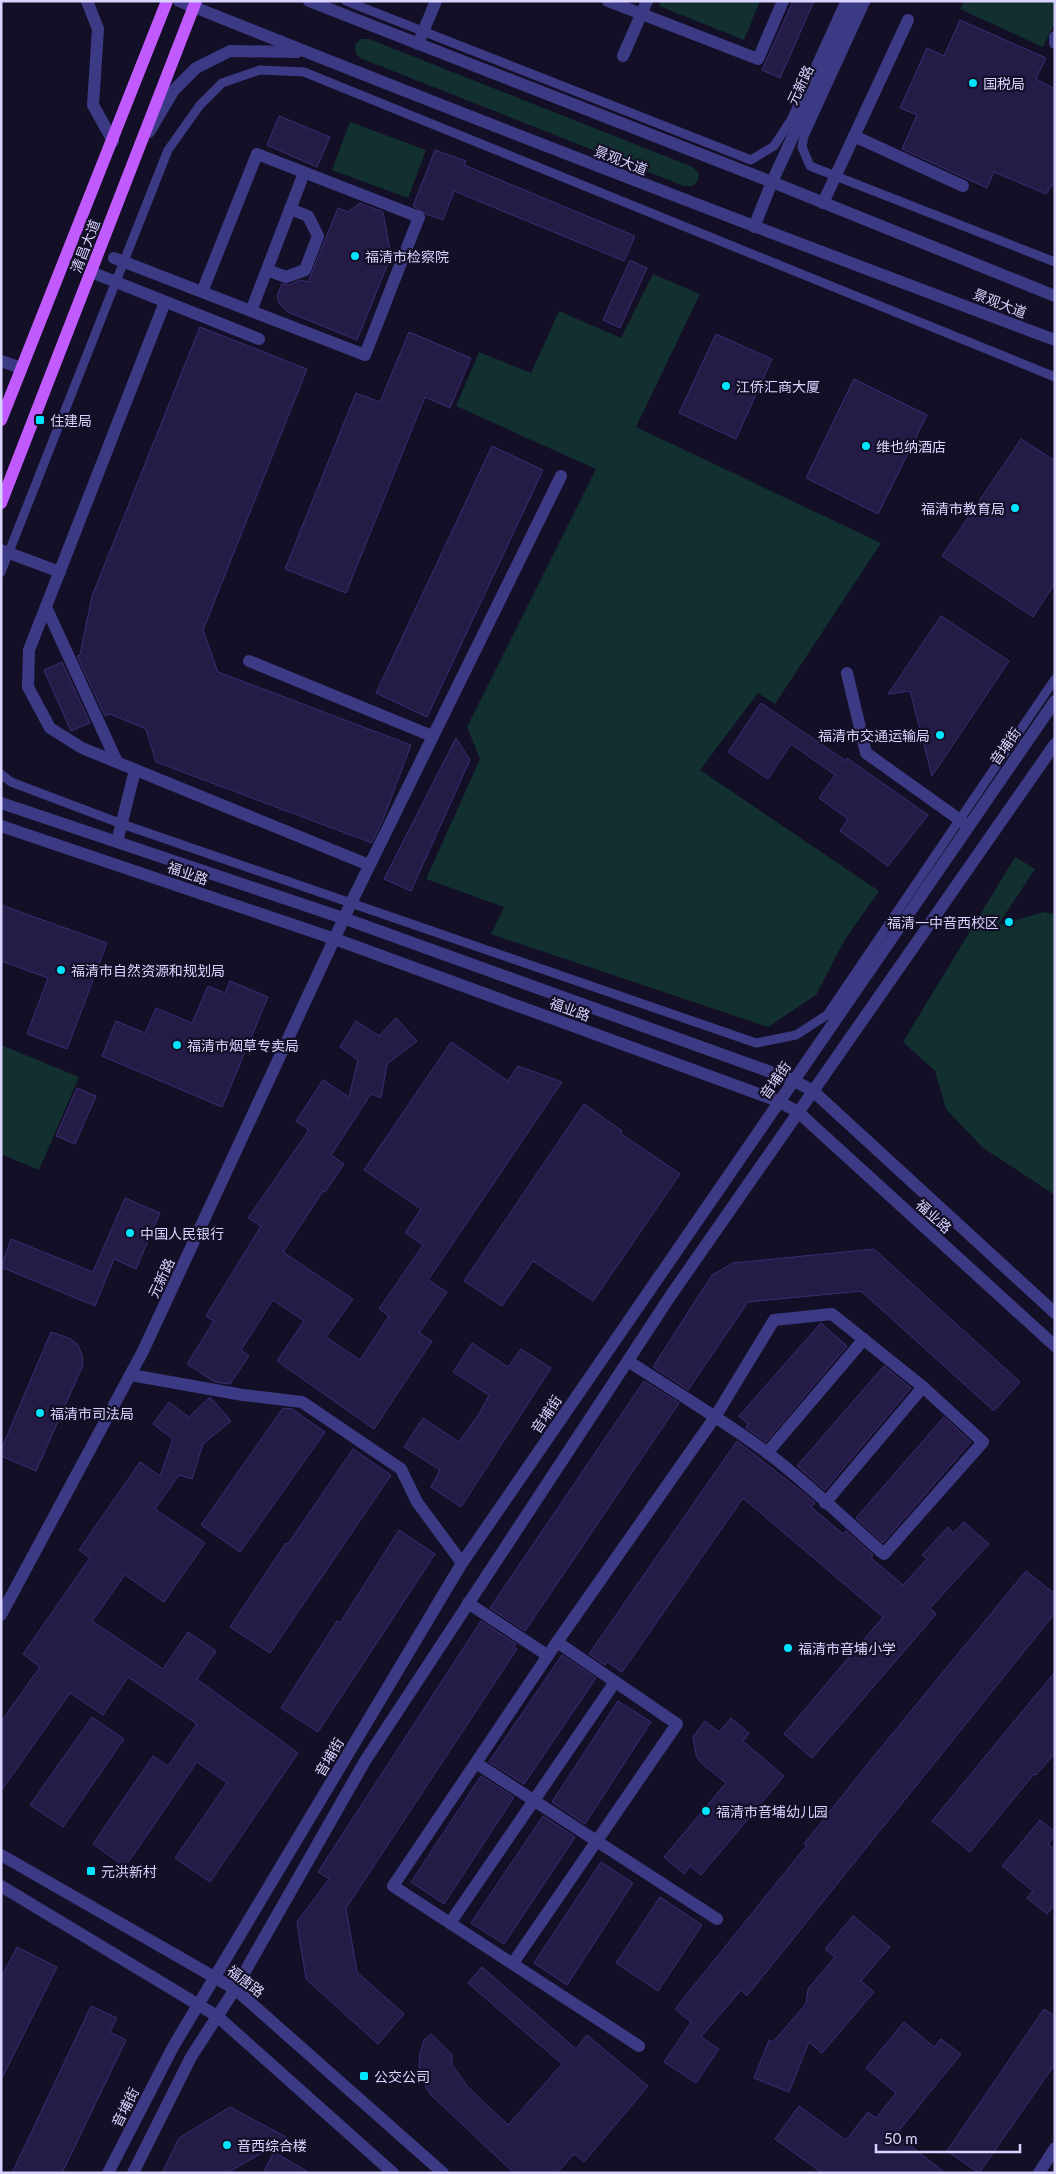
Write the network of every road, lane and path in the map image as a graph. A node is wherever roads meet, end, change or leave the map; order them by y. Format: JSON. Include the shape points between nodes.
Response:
{"nodes":[{"id":1,"x":87,"y":1,"type":"edge"},
{"id":2,"x":167,"y":1,"type":"edge"},
{"id":3,"x":179,"y":1,"type":"edge"},
{"id":4,"x":309,"y":1,"type":"edge"},
{"id":5,"x":321,"y":1,"type":"edge"},
{"id":6,"x":346,"y":1,"type":"edge"},
{"id":7,"x":436,"y":1,"type":"edge"},
{"id":8,"x":608,"y":1,"type":"edge"},
{"id":9,"x":647,"y":1,"type":"edge"},
{"id":10,"x":783,"y":1,"type":"edge"},
{"id":11,"x":845,"y":1,"type":"edge"},
{"id":12,"x":855,"y":1,"type":"edge"},
{"id":13,"x":866,"y":1,"type":"edge"},
{"id":14,"x":195,"y":4,"type":"edge"},
{"id":15,"x":331,"y":10,"type":"junction"},
{"id":16,"x":641,"y":14,"type":"junction"},
{"id":17,"x":908,"y":20,"type":"dead end"},
{"id":18,"x":424,"y":32,"type":"junction"},
{"id":19,"x":1055,"y":38,"type":"edge"},
{"id":20,"x":1055,"y":43,"type":"edge"},
{"id":21,"x":418,"y":44,"type":"junction"},
{"id":22,"x":312,"y":54,"type":"junction"},
{"id":23,"x":623,"y":56,"type":"dead end"},
{"id":24,"x":854,"y":136,"type":"junction"},
{"id":25,"x":113,"y":141,"type":"junction"},
{"id":26,"x":138,"y":149,"type":"junction"},
{"id":27,"x":304,"y":173,"type":"junction"},
{"id":28,"x":836,"y":176,"type":"junction"},
{"id":29,"x":772,"y":182,"type":"junction"},
{"id":30,"x":963,"y":186,"type":"dead end"},
{"id":31,"x":823,"y":202,"type":"junction"},
{"id":32,"x":290,"y":209,"type":"junction"},
{"id":33,"x":754,"y":227,"type":"junction"},
{"id":34,"x":119,"y":260,"type":"junction"},
{"id":35,"x":1055,"y":262,"type":"edge"},
{"id":36,"x":267,"y":270,"type":"junction"},
{"id":37,"x":91,"y":272,"type":"junction"},
{"id":38,"x":116,"y":282,"type":"junction"},
{"id":39,"x":202,"y":292,"type":"junction"},
{"id":40,"x":1055,"y":296,"type":"edge"},
{"id":41,"x":165,"y":302,"type":"junction"},
{"id":42,"x":251,"y":311,"type":"junction"},
{"id":43,"x":259,"y":339,"type":"dead end"},
{"id":44,"x":1055,"y":340,"type":"edge"},
{"id":45,"x":1,"y":361,"type":"edge"},
{"id":46,"x":21,"y":368,"type":"junction"},
{"id":47,"x":1055,"y":377,"type":"edge"},
{"id":48,"x":1,"y":420,"type":"edge"},
{"id":49,"x":561,"y":476,"type":"dead end"},
{"id":50,"x":1,"y":502,"type":"edge"},
{"id":51,"x":5,"y":551,"type":"edge"},
{"id":52,"x":1,"y":572,"type":"edge"},
{"id":53,"x":60,"y":572,"type":"junction"},
{"id":54,"x":46,"y":607,"type":"junction"},
{"id":55,"x":249,"y":661,"type":"dead end"},
{"id":56,"x":847,"y":673,"type":"dead end"},
{"id":57,"x":1055,"y":679,"type":"edge"},
{"id":58,"x":1055,"y":701,"type":"edge"},
{"id":59,"x":432,"y":736,"type":"junction"},
{"id":60,"x":1055,"y":744,"type":"edge"},
{"id":61,"x":117,"y":762,"type":"junction"},
{"id":62,"x":136,"y":770,"type":"junction"},
{"id":63,"x":1,"y":774,"type":"edge"},
{"id":64,"x":1,"y":797,"type":"edge"},
{"id":65,"x":7,"y":805,"type":"edge"},
{"id":66,"x":963,"y":823,"type":"junction"},
{"id":67,"x":122,"y":824,"type":"junction"},
{"id":68,"x":3,"y":827,"type":"edge"},
{"id":69,"x":117,"y":842,"type":"junction"},
{"id":70,"x":369,"y":865,"type":"junction"},
{"id":71,"x":351,"y":903,"type":"junction"},
{"id":72,"x":343,"y":918,"type":"junction"},
{"id":73,"x":335,"y":939,"type":"junction"},
{"id":74,"x":793,"y":1080,"type":"junction"},
{"id":75,"x":812,"y":1091,"type":"junction"},
{"id":76,"x":778,"y":1101,"type":"junction"},
{"id":77,"x":798,"y":1112,"type":"junction"},
{"id":78,"x":1055,"y":1313,"type":"edge"},
{"id":79,"x":864,"y":1339,"type":"junction"},
{"id":80,"x":1055,"y":1346,"type":"edge"},
{"id":81,"x":628,"y":1361,"type":"junction"},
{"id":82,"x":131,"y":1375,"type":"junction"},
{"id":83,"x":922,"y":1387,"type":"junction"},
{"id":84,"x":715,"y":1417,"type":"junction"},
{"id":85,"x":767,"y":1453,"type":"junction"},
{"id":86,"x":825,"y":1503,"type":"junction"},
{"id":87,"x":462,"y":1563,"type":"junction"},
{"id":88,"x":468,"y":1603,"type":"junction"},
{"id":89,"x":1,"y":1615,"type":"edge"},
{"id":90,"x":557,"y":1642,"type":"junction"},
{"id":91,"x":547,"y":1655,"type":"junction"},
{"id":92,"x":615,"y":1682,"type":"junction"},
{"id":93,"x":476,"y":1763,"type":"junction"},
{"id":94,"x":534,"y":1801,"type":"junction"},
{"id":95,"x":596,"y":1842,"type":"junction"},
{"id":96,"x":1,"y":1855,"type":"edge"},
{"id":97,"x":1,"y":1886,"type":"edge"},
{"id":98,"x":717,"y":1919,"type":"dead end"},
{"id":99,"x":450,"y":1923,"type":"junction"},
{"id":100,"x":513,"y":1963,"type":"junction"},
{"id":101,"x":216,"y":1978,"type":"junction"},
{"id":102,"x":235,"y":1989,"type":"junction"},
{"id":103,"x":199,"y":2006,"type":"junction"},
{"id":104,"x":217,"y":2016,"type":"junction"},
{"id":105,"x":639,"y":2046,"type":"dead end"},
{"id":106,"x":1055,"y":2148,"type":"edge"},
{"id":107,"x":108,"y":2173,"type":"edge"},
{"id":108,"x":133,"y":2173,"type":"edge"},
{"id":109,"x":393,"y":2173,"type":"edge"},
{"id":110,"x":443,"y":2173,"type":"edge"},
{"id":111,"x":1039,"y":2173,"type":"edge"}],
"edges":[{"from":1,"to":25,"type":"street","via":[[98,29],[93,105]]},
{"from":2,"to":25,"type":"main road","name":"清昌大道"},
{"from":3,"to":14,"type":"street","name":"景观大道"},
{"from":4,"to":15,"type":"street","name":"景观大道"},
{"from":5,"to":15,"type":"street"},
{"from":6,"to":18,"type":"lane"},
{"from":7,"to":18,"type":"street"},
{"from":8,"to":16,"type":"street"},
{"from":9,"to":16,"type":"street"},
{"from":10,"to":16,"type":"street","via":[[758,59]]},
{"from":11,"to":18,"type":"lane","via":[[791,120],[774,146],[751,160]]},
{"from":12,"to":29,"type":"street","name":"元新路"},
{"from":13,"to":28,"type":"lane","via":[[802,147],[810,166]]},
{"from":14,"to":22,"type":"street","name":"景观大道"},
{"from":14,"to":26,"type":"main road","name":"清昌大道"},
{"from":15,"to":21,"type":"street","name":"景观大道"},
{"from":16,"to":23,"type":"street"},
{"from":17,"to":24,"type":"street"},
{"from":18,"to":21,"type":"street"},
{"from":19,"to":20,"type":"street"},
{"from":21,"to":29,"type":"street","name":"景观大道"},
{"from":22,"to":26,"type":"street","via":[[230,52],[196,68],[174,90]]},
{"from":22,"to":33,"type":"street","name":"景观大道"},
{"from":24,"to":28,"type":"street"},
{"from":24,"to":30,"type":"street"},
{"from":25,"to":46,"type":"main road","name":"清昌大道"},
{"from":26,"to":37,"type":"main road","name":"清昌大道"},
{"from":27,"to":32,"type":"street"},
{"from":27,"to":39,"type":"street","via":[[256,154]]},
{"from":27,"to":42,"type":"street","via":[[419,218],[365,356]]},
{"from":28,"to":31,"type":"street"},
{"from":28,"to":35,"type":"lane"},
{"from":29,"to":31,"type":"street","name":"景观大道"},
{"from":29,"to":33,"type":"street","name":"元新路"},
{"from":31,"to":40,"type":"street","name":"景观大道"},
{"from":32,"to":36,"type":"street"},
{"from":32,"to":36,"type":"street","via":[[308,216],[318,236],[305,270],[286,277]]},
{"from":33,"to":44,"type":"street","name":"景观大道"},
{"from":34,"to":38,"type":"lane"},
{"from":34,"to":39,"type":"street"},
{"from":34,"to":47,"type":"lane","via":[[168,150],[200,105],[222,83],[260,70],[304,72]]},
{"from":36,"to":42,"type":"street"},
{"from":37,"to":38,"type":"street"},
{"from":37,"to":50,"type":"main road","name":"清昌大道"},
{"from":38,"to":41,"type":"street"},
{"from":38,"to":51,"type":"lane"},
{"from":39,"to":42,"type":"street"},
{"from":41,"to":43,"type":"street"},
{"from":41,"to":53,"type":"street"},
{"from":45,"to":46,"type":"street"},
{"from":46,"to":48,"type":"main road","name":"清昌大道"},
{"from":49,"to":59,"type":"street","name":"元新路"},
{"from":51,"to":52,"type":"lane"},
{"from":51,"to":53,"type":"street"},
{"from":53,"to":54,"type":"street"},
{"from":54,"to":61,"type":"street"},
{"from":54,"to":61,"type":"street","via":[[29,650],[28,687],[50,728],[82,748]]},
{"from":55,"to":59,"type":"street"},
{"from":56,"to":66,"type":"street","via":[[866,753]]},
{"from":57,"to":66,"type":"lane"},
{"from":58,"to":66,"type":"street","name":"音埔街"},
{"from":59,"to":70,"type":"street","name":"元新路"},
{"from":60,"to":75,"type":"street"},
{"from":61,"to":62,"type":"street"},
{"from":62,"to":67,"type":"street"},
{"from":62,"to":70,"type":"street"},
{"from":63,"to":67,"type":"lane","via":[[10,782]]},
{"from":64,"to":65,"type":"street","name":"福业路"},
{"from":65,"to":69,"type":"street","name":"福业路"},
{"from":66,"to":71,"type":"lane","via":[[826,1015],[796,1035],[756,1044]]},
{"from":66,"to":74,"type":"street","name":"音埔街"},
{"from":67,"to":69,"type":"street"},
{"from":67,"to":71,"type":"lane"},
{"from":68,"to":73,"type":"street","name":"福业路"},
{"from":69,"to":72,"type":"street","name":"福业路"},
{"from":70,"to":71,"type":"street","name":"元新路"},
{"from":71,"to":72,"type":"street","name":"元新路"},
{"from":72,"to":73,"type":"street","name":"元新路"},
{"from":72,"to":74,"type":"street","name":"福业路"},
{"from":73,"to":76,"type":"street","name":"福业路"},
{"from":73,"to":82,"type":"street","name":"元新路"},
{"from":74,"to":75,"type":"street","name":"福业路"},
{"from":74,"to":76,"type":"street","name":"音埔街"},
{"from":75,"to":77,"type":"street"},
{"from":75,"to":78,"type":"street","name":"福业路"},
{"from":76,"to":77,"type":"street","name":"福业路"},
{"from":76,"to":87,"type":"street","name":"音埔街"},
{"from":77,"to":80,"type":"street","name":"福业路"},
{"from":77,"to":81,"type":"street"},
{"from":79,"to":83,"type":"street"},
{"from":79,"to":84,"type":"street","via":[[832,1314],[774,1320]]},
{"from":79,"to":85,"type":"street"},
{"from":81,"to":84,"type":"street"},
{"from":81,"to":88,"type":"street"},
{"from":82,"to":87,"type":"street","via":[[302,1402],[400,1469],[417,1502]]},
{"from":82,"to":89,"type":"street","name":"元新路"},
{"from":83,"to":86,"type":"street"},
{"from":83,"to":86,"type":"street","via":[[983,1442],[884,1554]]},
{"from":84,"to":85,"type":"street"},
{"from":84,"to":90,"type":"street"},
{"from":85,"to":86,"type":"street"},
{"from":87,"to":101,"type":"street","name":"音埔街"},
{"from":88,"to":91,"type":"street"},
{"from":88,"to":102,"type":"street","via":[[365,1761]]},
{"from":90,"to":91,"type":"street"},
{"from":90,"to":92,"type":"street"},
{"from":91,"to":93,"type":"street"},
{"from":92,"to":94,"type":"street"},
{"from":92,"to":95,"type":"street","via":[[677,1724]]},
{"from":93,"to":94,"type":"street"},
{"from":93,"to":99,"type":"street","via":[[393,1886]]},
{"from":94,"to":95,"type":"street"},
{"from":94,"to":99,"type":"street"},
{"from":95,"to":98,"type":"street"},
{"from":95,"to":100,"type":"street"},
{"from":96,"to":101,"type":"street","name":"福唐路"},
{"from":97,"to":103,"type":"street"},
{"from":99,"to":100,"type":"street"},
{"from":100,"to":105,"type":"street"},
{"from":101,"to":102,"type":"street","name":"福唐路"},
{"from":101,"to":103,"type":"street","name":"音埔街"},
{"from":102,"to":104,"type":"street"},
{"from":102,"to":110,"type":"street","name":"福唐路"},
{"from":103,"to":104,"type":"street"},
{"from":103,"to":107,"type":"street","name":"音埔街","via":[[173,2047]]},
{"from":104,"to":108,"type":"street","via":[[191,2056]]},
{"from":104,"to":109,"type":"street"},
{"from":106,"to":111,"type":"street"}]}
